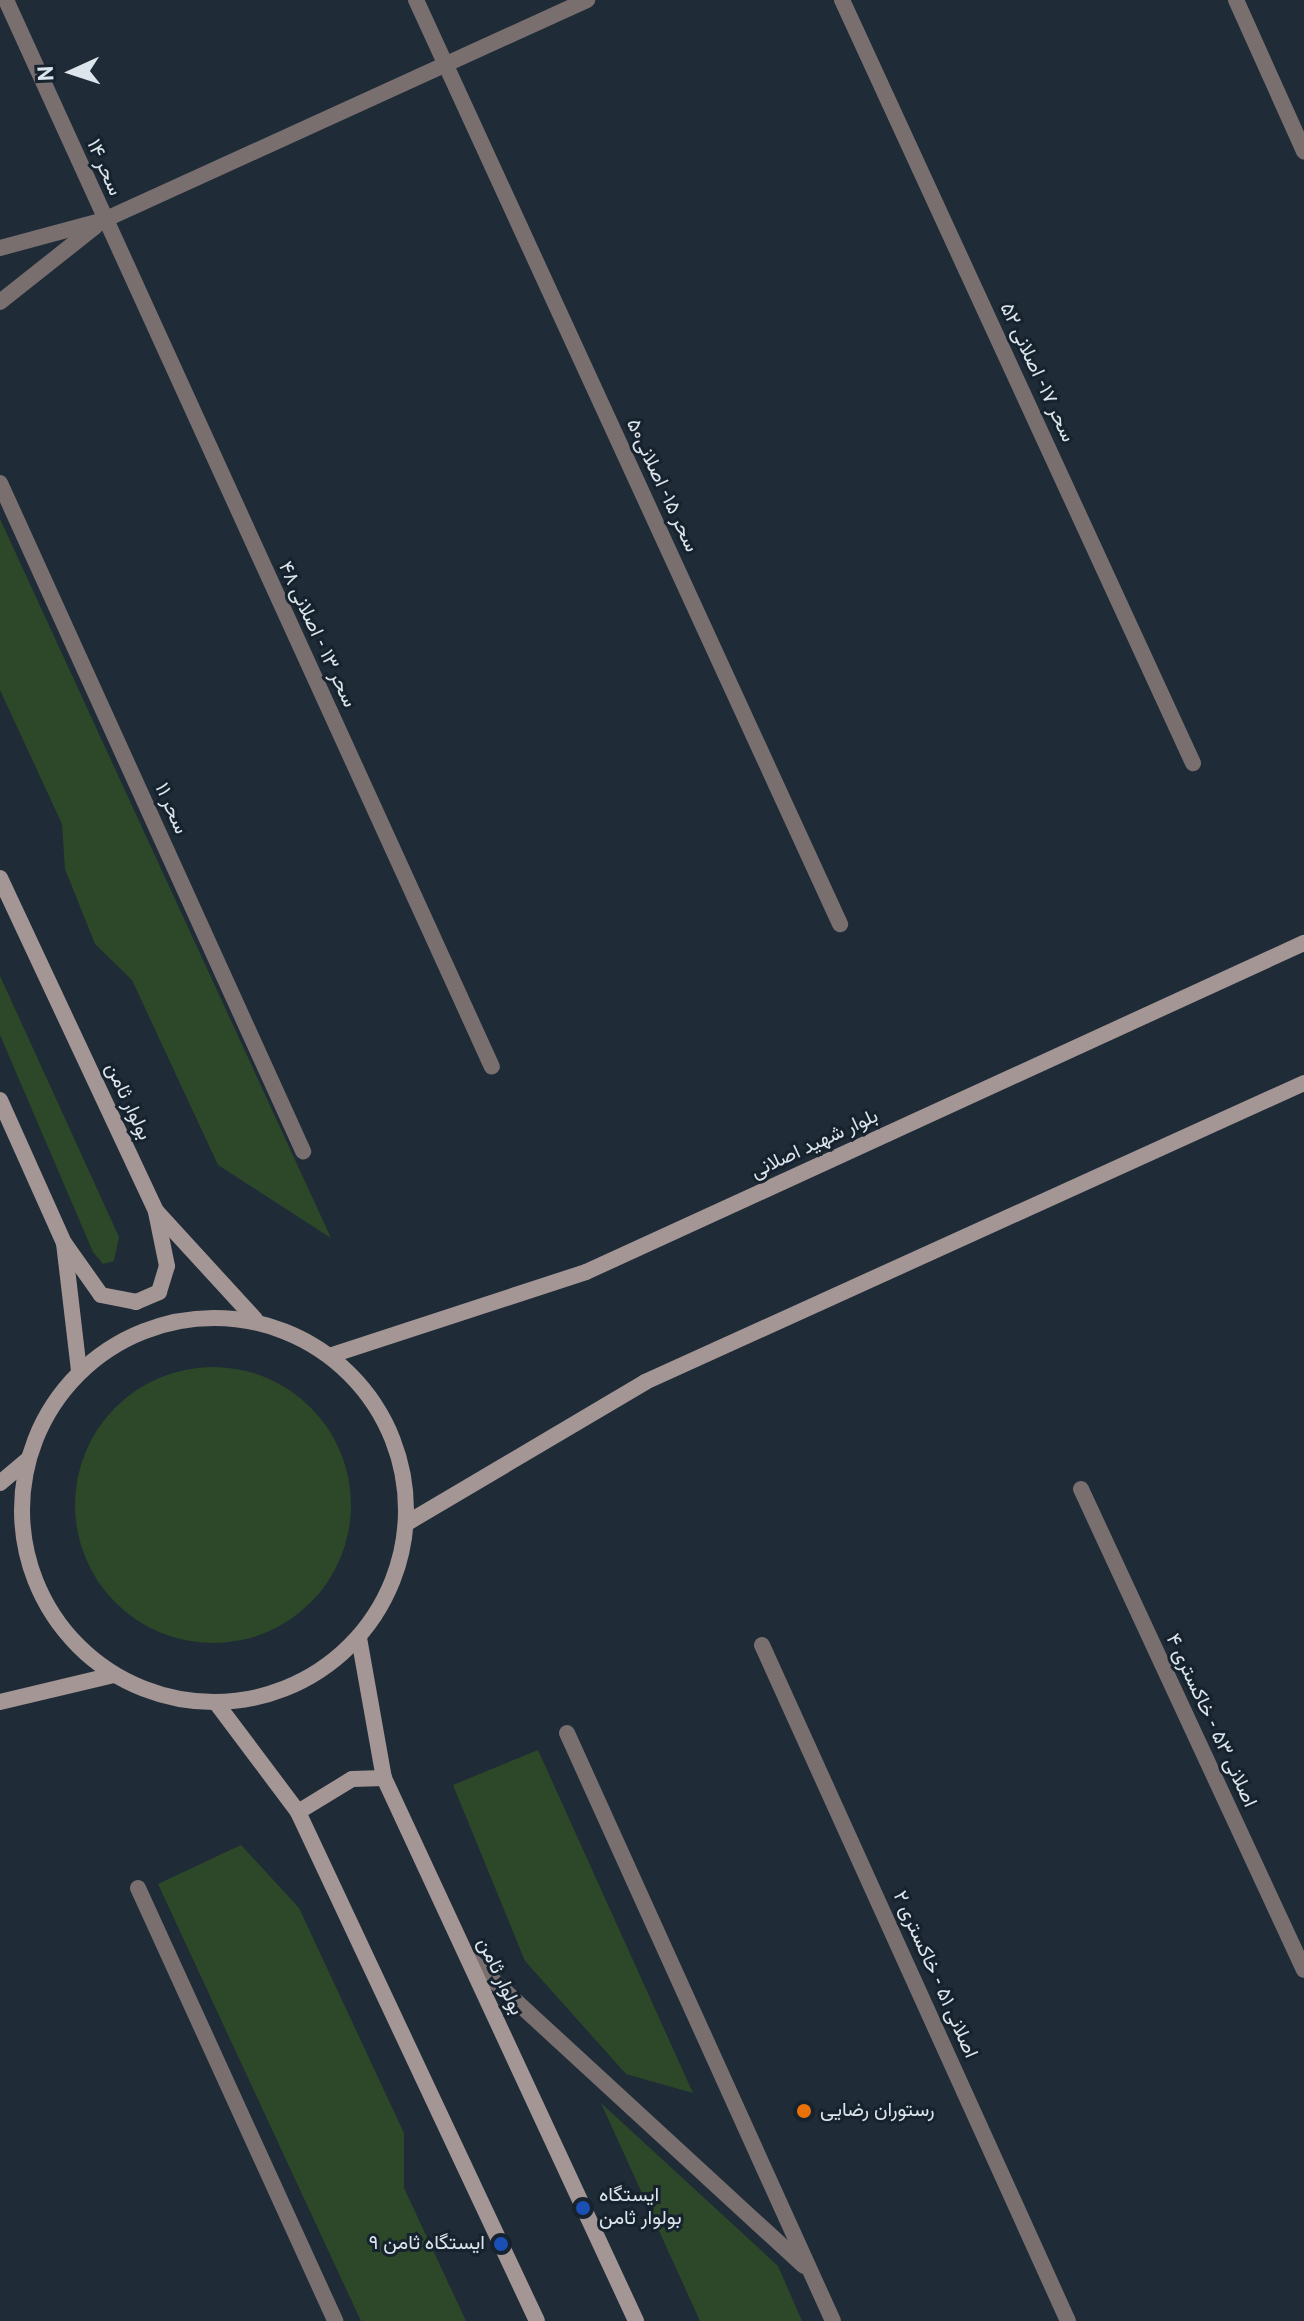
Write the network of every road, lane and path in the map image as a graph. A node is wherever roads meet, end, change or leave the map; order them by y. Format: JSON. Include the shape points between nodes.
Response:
{"nodes":[{"id":1,"x":6,"y":0,"type":"edge"},
{"id":2,"x":416,"y":0,"type":"edge"},
{"id":3,"x":587,"y":0,"type":"edge"},
{"id":4,"x":842,"y":0,"type":"edge"},
{"id":5,"x":1236,"y":0,"type":"edge"},
{"id":6,"x":445,"y":64,"type":"junction"},
{"id":7,"x":1304,"y":151,"type":"edge"},
{"id":8,"x":104,"y":220,"type":"junction"},
{"id":9,"x":0,"y":248,"type":"edge"},
{"id":10,"x":0,"y":302,"type":"edge"},
{"id":11,"x":0,"y":483,"type":"edge"},
{"id":12,"x":1193,"y":763,"type":"dead end"},
{"id":13,"x":0,"y":878,"type":"edge"},
{"id":14,"x":840,"y":924,"type":"dead end"},
{"id":15,"x":1304,"y":943,"type":"edge"},
{"id":16,"x":492,"y":1067,"type":"dead end"},
{"id":17,"x":1304,"y":1083,"type":"edge"},
{"id":18,"x":0,"y":1100,"type":"edge"},
{"id":19,"x":303,"y":1151,"type":"dead end"},
{"id":20,"x":156,"y":1211,"type":"junction"},
{"id":21,"x":64,"y":1243,"type":"junction"},
{"id":22,"x":255,"y":1319,"type":"junction"},
{"id":23,"x":332,"y":1355,"type":"junction"},
{"id":24,"x":79,"y":1371,"type":"junction"},
{"id":25,"x":27,"y":1460,"type":"junction"},
{"id":26,"x":0,"y":1483,"type":"edge"},
{"id":27,"x":1081,"y":1489,"type":"dead end"},
{"id":28,"x":407,"y":1523,"type":"junction"},
{"id":29,"x":359,"y":1638,"type":"junction"},
{"id":30,"x":762,"y":1645,"type":"dead end"},
{"id":31,"x":113,"y":1675,"type":"junction"},
{"id":32,"x":0,"y":1702,"type":"edge"},
{"id":33,"x":217,"y":1704,"type":"junction"},
{"id":34,"x":567,"y":1733,"type":"dead end"},
{"id":35,"x":384,"y":1778,"type":"junction"},
{"id":36,"x":298,"y":1812,"type":"junction"},
{"id":37,"x":138,"y":1888,"type":"dead end"},
{"id":38,"x":469,"y":1958,"type":"junction"},
{"id":39,"x":1304,"y":1970,"type":"edge"},
{"id":40,"x":811,"y":2273,"type":"junction"},
{"id":41,"x":335,"y":2321,"type":"edge"},
{"id":42,"x":537,"y":2321,"type":"edge"},
{"id":43,"x":636,"y":2321,"type":"edge"},
{"id":44,"x":833,"y":2321,"type":"edge"},
{"id":45,"x":1068,"y":2321,"type":"edge"}],
"edges":[{"from":1,"to":8,"type":"street","name":"سحر ۱۴"},
{"from":2,"to":6,"type":"street","name":"سحر ۱۵- اصلانی۵۰"},
{"from":3,"to":6,"type":"street"},
{"from":4,"to":12,"type":"street","name":"سحر ۱۷- اصلانی ۵۲"},
{"from":5,"to":7,"type":"street"},
{"from":6,"to":8,"type":"street"},
{"from":6,"to":14,"type":"street","name":"سحر ۱۵- اصلانی۵۰"},
{"from":8,"to":9,"type":"street"},
{"from":8,"to":10,"type":"street"},
{"from":8,"to":16,"type":"street","name":"سحر ۱۳ - اصلانی ۴۸"},
{"from":11,"to":19,"type":"street","name":"سحر ۱۱"},
{"from":13,"to":20,"type":"main road","name":"بولوار ثامن"},
{"from":15,"to":23,"type":"main road","name":"بلوار شهید اصلانی","via":[[586,1272]]},
{"from":17,"to":28,"type":"main road","via":[[645,1382]]},
{"from":18,"to":21,"type":"main road"},
{"from":20,"to":21,"type":"main road","via":[[167,1266],[159,1292],[136,1302],[101,1295]]},
{"from":20,"to":22,"type":"main road","name":"بولوار ثامن"},
{"from":21,"to":24,"type":"main road"},
{"from":22,"to":23,"type":"main road"},
{"from":22,"to":24,"type":"main road","via":[[192,1317],[126,1337]]},
{"from":23,"to":28,"type":"main road","via":[[365,1388],[399,1449]]},
{"from":24,"to":25,"type":"main road","via":[[44,1417]]},
{"from":25,"to":26,"type":"main road"},
{"from":25,"to":31,"type":"main road","via":[[22,1526],[36,1585],[69,1638]]},
{"from":27,"to":39,"type":"street","name":"اصلانی ۵۳ - خاکستری ۴"},
{"from":28,"to":29,"type":"main road","via":[[390,1590]]},
{"from":29,"to":33,"type":"main road","via":[[323,1670],[272,1695]]},
{"from":29,"to":35,"type":"main road","name":"بولوار ثامن"},
{"from":30,"to":45,"type":"street","name":"اصلانی ۵۱ - خاکستری ۲"},
{"from":31,"to":32,"type":"main road"},
{"from":31,"to":33,"type":"main road","via":[[166,1697]]},
{"from":33,"to":36,"type":"main road"},
{"from":34,"to":40,"type":"street"},
{"from":35,"to":36,"type":"main road","via":[[352,1779]]},
{"from":35,"to":38,"type":"main road","name":"بولوار ثامن"},
{"from":36,"to":42,"type":"main road"},
{"from":37,"to":41,"type":"street"},
{"from":38,"to":40,"type":"street"},
{"from":38,"to":43,"type":"main road","name":"بولوار ثامن"},
{"from":40,"to":44,"type":"street"}]}
